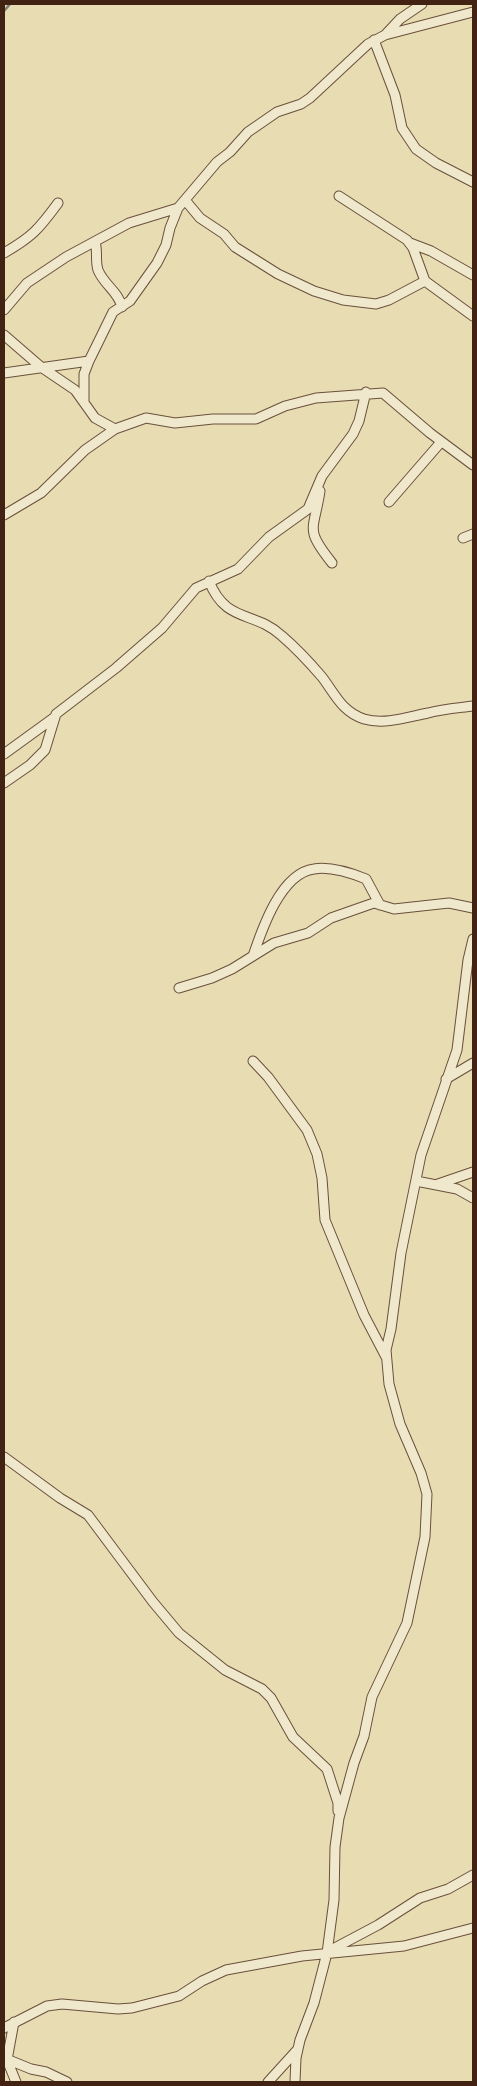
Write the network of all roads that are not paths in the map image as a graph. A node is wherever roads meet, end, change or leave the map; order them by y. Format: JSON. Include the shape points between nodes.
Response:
{"nodes":[{"id":1,"x":422,"y":4,"type":"edge"},
{"id":2,"x":473,"y":12,"type":"edge"},
{"id":3,"x":385,"y":36,"type":"junction"},
{"id":4,"x":374,"y":40,"type":"junction"},
{"id":5,"x":473,"y":182,"type":"edge"},
{"id":6,"x":339,"y":196,"type":"dead end"},
{"id":7,"x":185,"y":200,"type":"junction"},
{"id":8,"x":58,"y":202,"type":"dead end"},
{"id":9,"x":178,"y":208,"type":"junction"},
{"id":10,"x":96,"y":242,"type":"junction"},
{"id":11,"x":410,"y":243,"type":"junction"},
{"id":12,"x":4,"y":253,"type":"edge"},
{"id":13,"x":473,"y":275,"type":"edge"},
{"id":14,"x":425,"y":282,"type":"junction"},
{"id":15,"x":122,"y":307,"type":"junction"},
{"id":16,"x":4,"y":310,"type":"edge"},
{"id":17,"x":473,"y":316,"type":"edge"},
{"id":18,"x":4,"y":335,"type":"edge"},
{"id":19,"x":89,"y":361,"type":"junction"},
{"id":20,"x":41,"y":366,"type":"junction"},
{"id":21,"x":4,"y":373,"type":"edge"},
{"id":22,"x":366,"y":392,"type":"junction"},
{"id":23,"x":84,"y":401,"type":"junction"},
{"id":24,"x":115,"y":429,"type":"junction"},
{"id":25,"x":442,"y":442,"type":"junction"},
{"id":26,"x":473,"y":465,"type":"edge"},
{"id":27,"x":322,"y":476,"type":"junction"},
{"id":28,"x":389,"y":502,"type":"dead end"},
{"id":29,"x":4,"y":515,"type":"edge"},
{"id":30,"x":473,"y":534,"type":"edge"},
{"id":31,"x":463,"y":538,"type":"dead end"},
{"id":32,"x":332,"y":563,"type":"dead end"},
{"id":33,"x":209,"y":581,"type":"junction"},
{"id":34,"x":473,"y":706,"type":"edge"},
{"id":35,"x":55,"y":717,"type":"junction"},
{"id":36,"x":4,"y":754,"type":"edge"},
{"id":37,"x":4,"y":784,"type":"edge"},
{"id":38,"x":380,"y":905,"type":"junction"},
{"id":39,"x":473,"y":908,"type":"edge"},
{"id":40,"x":473,"y":939,"type":"edge"},
{"id":41,"x":253,"y":956,"type":"junction"},
{"id":42,"x":180,"y":988,"type":"dead end"},
{"id":43,"x":253,"y":1061,"type":"dead end"},
{"id":44,"x":473,"y":1064,"type":"edge"},
{"id":45,"x":446,"y":1079,"type":"junction"},
{"id":46,"x":473,"y":1172,"type":"edge"},
{"id":47,"x":416,"y":1181,"type":"junction"},
{"id":48,"x":436,"y":1185,"type":"junction"},
{"id":49,"x":473,"y":1198,"type":"edge"},
{"id":50,"x":386,"y":1357,"type":"junction"},
{"id":51,"x":4,"y":1457,"type":"edge"},
{"id":52,"x":338,"y":1818,"type":"junction"},
{"id":53,"x":473,"y":1875,"type":"edge"},
{"id":54,"x":473,"y":1928,"type":"edge"},
{"id":55,"x":326,"y":1953,"type":"junction"},
{"id":56,"x":14,"y":2022,"type":"junction"},
{"id":57,"x":4,"y":2028,"type":"edge"},
{"id":58,"x":298,"y":2049,"type":"junction"},
{"id":59,"x":5,"y":2059,"type":"edge"},
{"id":60,"x":16,"y":2082,"type":"edge"},
{"id":61,"x":67,"y":2082,"type":"edge"},
{"id":62,"x":268,"y":2082,"type":"edge"},
{"id":63,"x":295,"y":2082,"type":"edge"}],
"edges":[{"from":1,"to":3,"type":"street","via":[[400,19]]},
{"from":2,"to":3,"type":"street"},
{"from":3,"to":4,"type":"street"},
{"from":4,"to":5,"type":"street","via":[[395,95],[402,128],[416,149]]},
{"from":4,"to":7,"type":"street","via":[[310,98],[277,112],[248,132]]},
{"from":6,"to":11,"type":"street"},
{"from":7,"to":9,"type":"street"},
{"from":7,"to":14,"type":"street","via":[[200,218],[224,234],[235,247],[278,274],[314,291],[343,300],[376,304]]},
{"from":8,"to":12,"type":"street","via":[[29,239]]},
{"from":9,"to":10,"type":"street","via":[[129,222]]},
{"from":9,"to":15,"type":"street","via":[[160,258],[141,288]]},
{"from":10,"to":15,"type":"street","via":[[98,269],[119,297]]},
{"from":10,"to":16,"type":"street","via":[[49,267],[27,283]]},
{"from":11,"to":13,"type":"street"},
{"from":11,"to":14,"type":"street"},
{"from":14,"to":17,"type":"street"},
{"from":15,"to":19,"type":"street","via":[[113,312]]},
{"from":18,"to":20,"type":"street"},
{"from":19,"to":20,"type":"street","via":[[49,368]]},
{"from":19,"to":23,"type":"street","via":[[84,374]]},
{"from":20,"to":21,"type":"street"},
{"from":20,"to":23,"type":"street","via":[[75,390]]},
{"from":22,"to":24,"type":"street","via":[[316,398],[285,406],[256,419],[175,423],[146,418]]},
{"from":22,"to":25,"type":"street","via":[[383,393]]},
{"from":22,"to":27,"type":"street","via":[[353,434]]},
{"from":23,"to":24,"type":"street","via":[[95,418]]},
{"from":24,"to":29,"type":"street","via":[[85,450],[41,493]]},
{"from":25,"to":26,"type":"street"},
{"from":25,"to":28,"type":"street"},
{"from":27,"to":32,"type":"street","via":[[312,523],[314,536]]},
{"from":27,"to":33,"type":"street","via":[[308,509],[269,537],[238,569]]},
{"from":30,"to":31,"type":"street"},
{"from":33,"to":34,"type":"street","via":[[220,602],[236,613],[274,628],[285,638],[350,713],[365,719],[389,720]]},
{"from":33,"to":35,"type":"street","via":[[196,588],[144,644]]},
{"from":35,"to":36,"type":"street"},
{"from":35,"to":37,"type":"street","via":[[50,738],[40,757]]},
{"from":38,"to":39,"type":"street","via":[[394,909],[448,902]]},
{"from":38,"to":41,"type":"street","via":[[368,905],[331,918],[308,933],[274,943]]},
{"from":38,"to":41,"type":"street","via":[[366,879],[313,868],[297,876],[279,894]]},
{"from":40,"to":45,"type":"street","via":[[457,1050]]},
{"from":41,"to":42,"type":"street","via":[[212,978]]},
{"from":43,"to":50,"type":"street","via":[[307,1130],[322,1178],[325,1220],[364,1316]]},
{"from":44,"to":45,"type":"street"},
{"from":45,"to":47,"type":"street"},
{"from":46,"to":48,"type":"street"},
{"from":47,"to":48,"type":"street"},
{"from":47,"to":50,"type":"street","via":[[401,1253]]},
{"from":48,"to":49,"type":"street","via":[[457,1189]]},
{"from":50,"to":52,"type":"street","via":[[389,1384],[400,1424],[421,1473],[428,1513],[408,1623],[372,1697],[364,1736]]},
{"from":51,"to":52,"type":"street","via":[[88,1515],[179,1633],[225,1670],[262,1689],[271,1698],[293,1737],[327,1768],[338,1803]]},
{"from":52,"to":55,"type":"street","via":[[334,1900]]},
{"from":53,"to":55,"type":"street","via":[[448,1889],[420,1898],[378,1926]]},
{"from":54,"to":55,"type":"street","via":[[404,1946]]},
{"from":55,"to":56,"type":"street","via":[[226,1970],[179,1996],[141,2006],[118,2009],[62,2004],[46,2006]]},
{"from":55,"to":58,"type":"street"},
{"from":56,"to":57,"type":"street"},
{"from":56,"to":59,"type":"street"},
{"from":58,"to":62,"type":"street"},
{"from":58,"to":63,"type":"street"},
{"from":59,"to":60,"type":"street"},
{"from":59,"to":61,"type":"street"}]}
